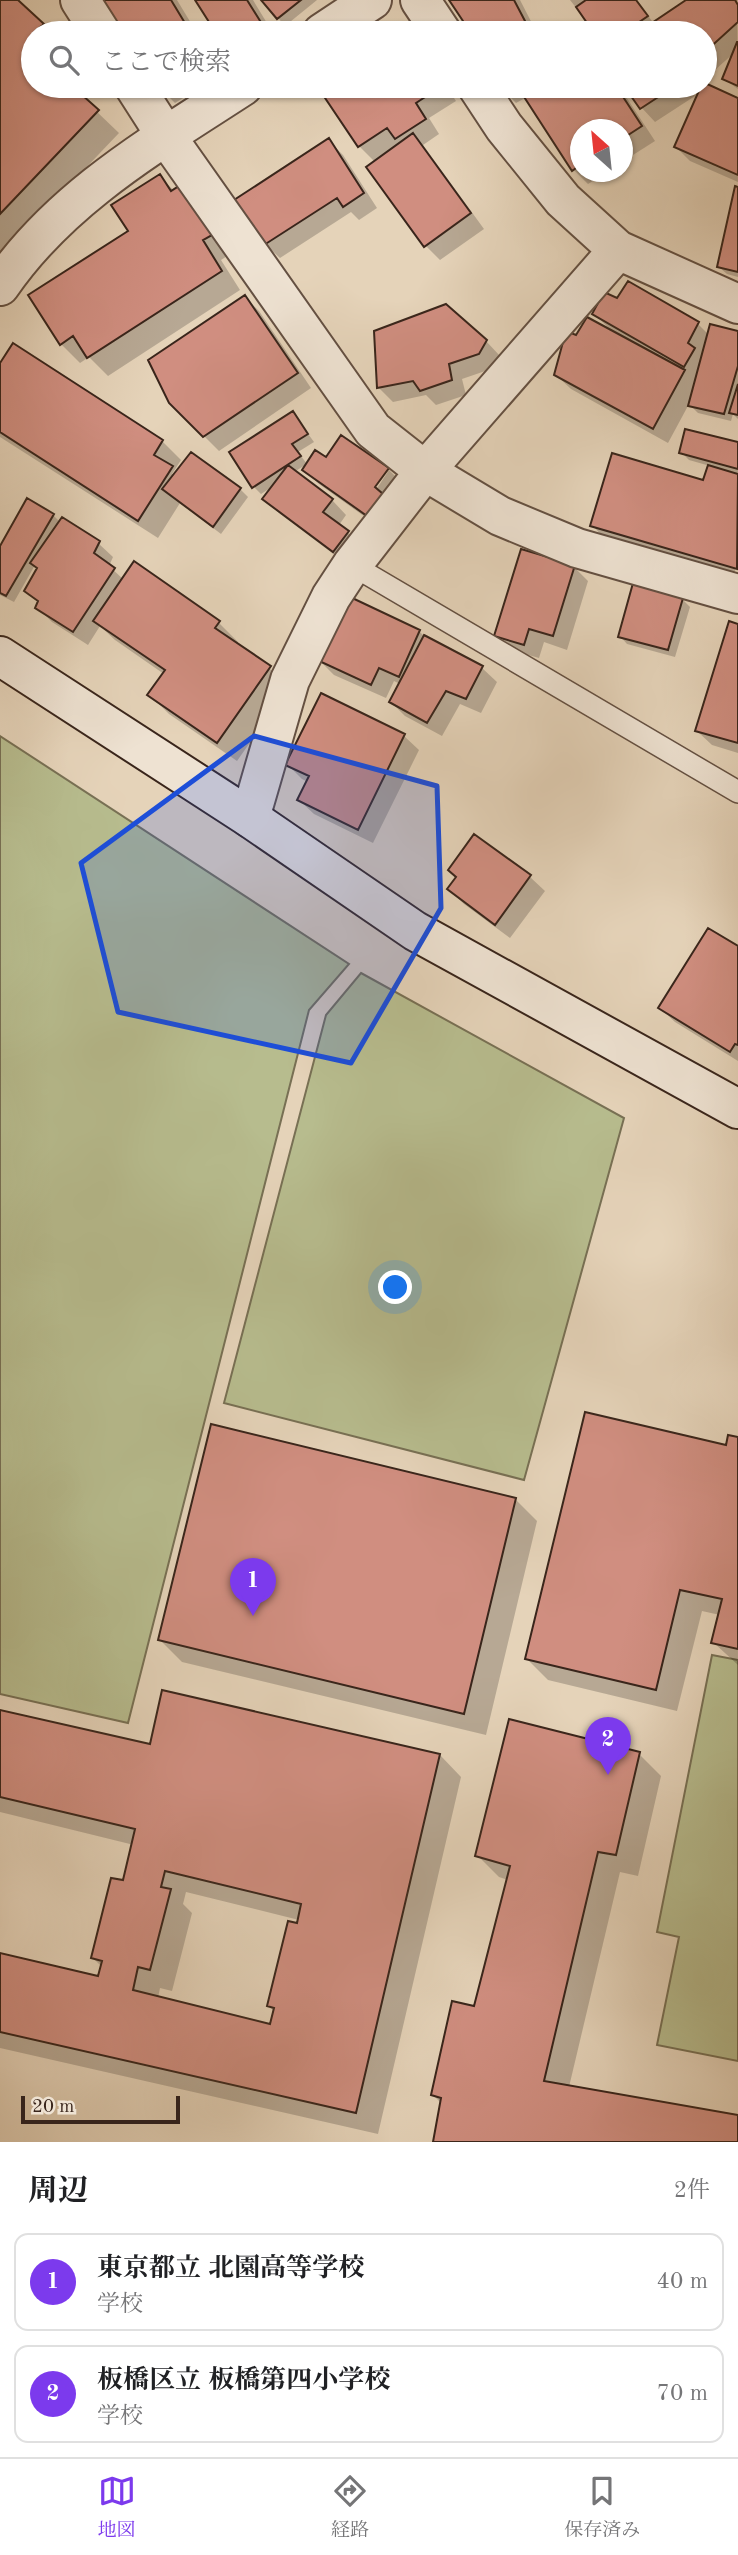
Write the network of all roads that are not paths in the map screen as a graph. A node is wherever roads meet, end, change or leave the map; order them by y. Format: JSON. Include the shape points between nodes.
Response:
{"nodes":[{"id":1,"x":80,"y":0,"type":"edge"},
{"id":2,"x":372,"y":0,"type":"edge"},
{"id":3,"x":419,"y":0,"type":"edge"},
{"id":4,"x":93,"y":21,"type":"edge"},
{"id":5,"x":340,"y":21,"type":"edge"},
{"id":6,"x":434,"y":21,"type":"edge"},
{"id":7,"x":142,"y":98,"type":"edge"},
{"id":8,"x":225,"y":98,"type":"edge"},
{"id":9,"x":485,"y":98,"type":"edge"},
{"id":10,"x":166,"y":136,"type":"junction"},
{"id":11,"x":618,"y":250,"type":"junction"},
{"id":12,"x":0,"y":286,"type":"edge"},
{"id":13,"x":738,"y":304,"type":"edge"},
{"id":14,"x":425,"y":471,"type":"junction"},
{"id":15,"x":352,"y":565,"type":"junction"},
{"id":16,"x":738,"y":594,"type":"edge"},
{"id":17,"x":0,"y":656,"type":"edge"},
{"id":18,"x":738,"y":792,"type":"edge"},
{"id":19,"x":250,"y":818,"type":"junction"},
{"id":20,"x":738,"y":1109,"type":"edge"}],
"edges":[{"from":1,"to":4,"type":"street"},
{"from":2,"to":5,"type":"street"},
{"from":3,"to":6,"type":"street"},
{"from":7,"to":10,"type":"street"},
{"from":8,"to":10,"type":"street"},
{"from":9,"to":11,"type":"street","via":[[563,200]]},
{"from":10,"to":12,"type":"street","via":[[82,197],[26,250]]},
{"from":10,"to":14,"type":"street","via":[[373,430]]},
{"from":11,"to":13,"type":"street"},
{"from":11,"to":14,"type":"street"},
{"from":14,"to":15,"type":"street"},
{"from":14,"to":16,"type":"street","via":[[500,516],[577,548]]},
{"from":15,"to":18,"type":"lane"},
{"from":15,"to":19,"type":"street","via":[[289,680]]},
{"from":17,"to":19,"type":"street"},
{"from":19,"to":20,"type":"street","via":[[415,930]]}]}
